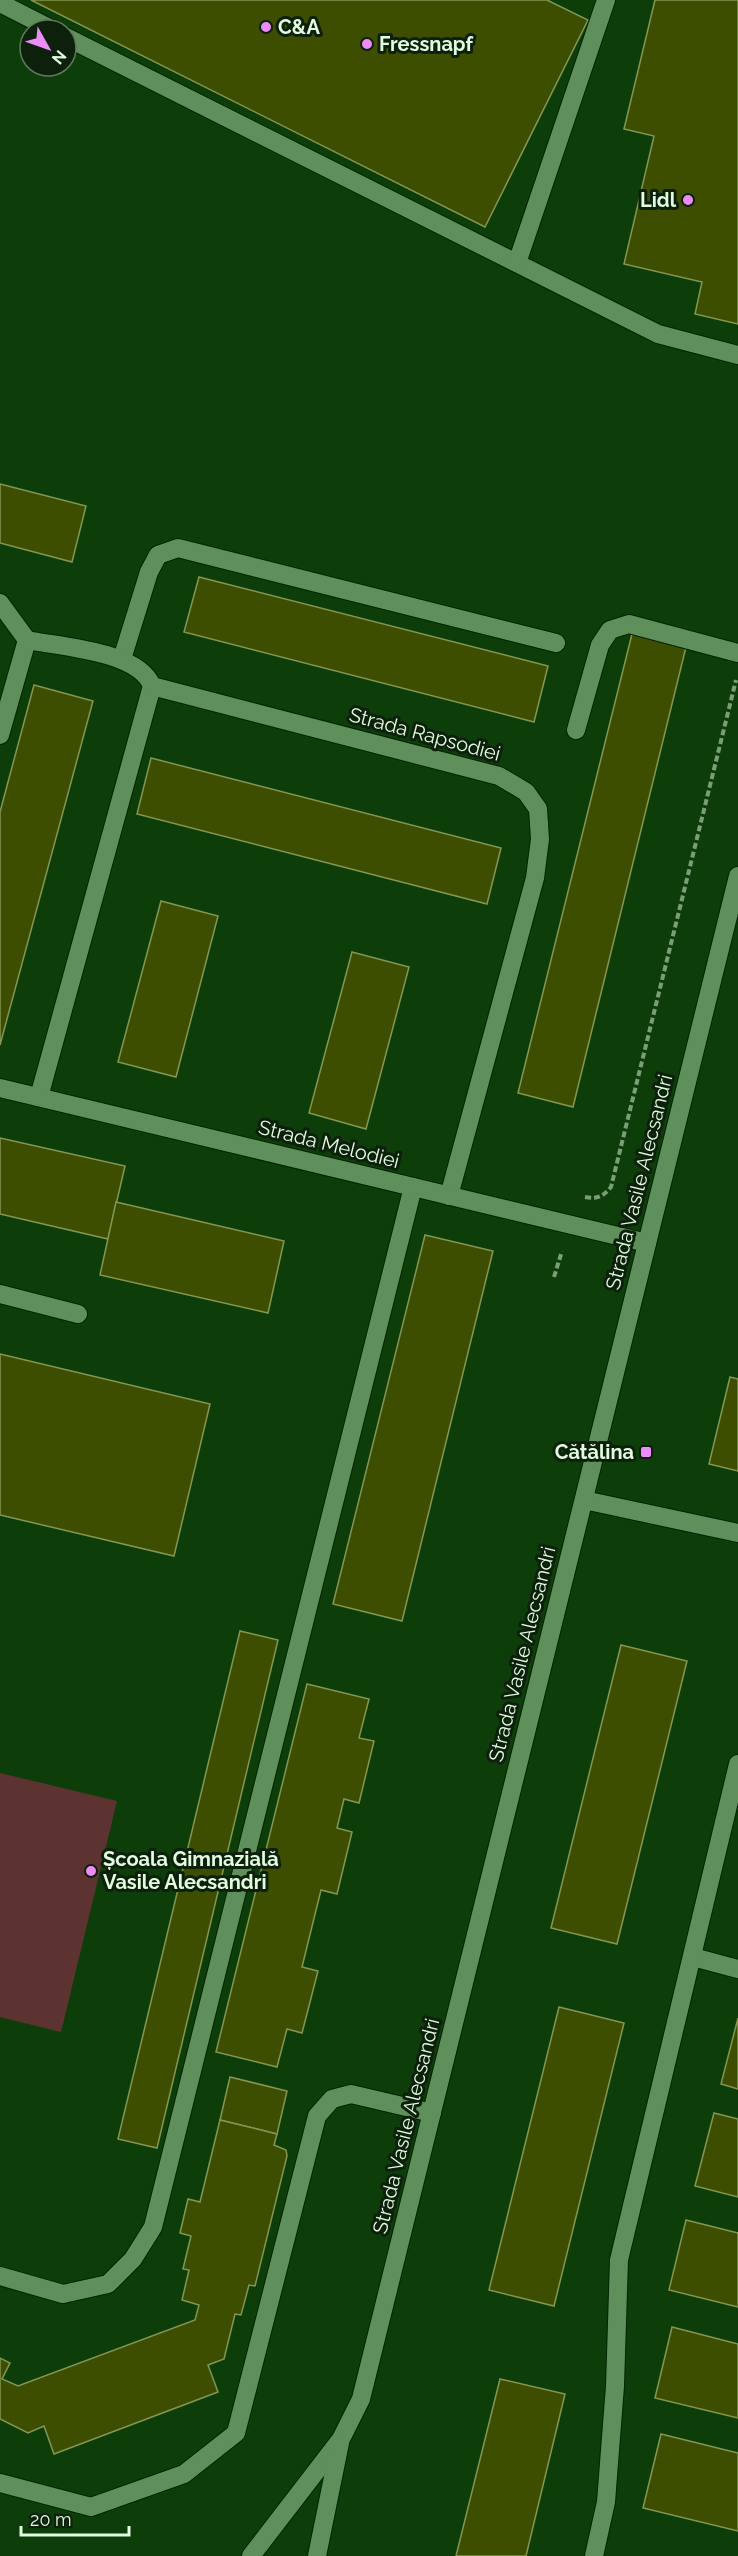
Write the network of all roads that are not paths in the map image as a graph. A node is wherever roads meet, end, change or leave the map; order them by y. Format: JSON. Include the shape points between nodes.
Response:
{"nodes":[{"id":1,"x":606,"y":0,"type":"edge"},
{"id":2,"x":0,"y":3,"type":"edge"},
{"id":3,"x":29,"y":18,"type":"edge"},
{"id":4,"x":78,"y":43,"type":"edge"},
{"id":5,"x":517,"y":263,"type":"junction"},
{"id":6,"x":738,"y":355,"type":"edge"},
{"id":7,"x":0,"y":603,"type":"edge"},
{"id":8,"x":27,"y":640,"type":"junction"},
{"id":9,"x":556,"y":643,"type":"dead end"},
{"id":10,"x":738,"y":653,"type":"edge"},
{"id":11,"x":122,"y":659,"type":"junction"},
{"id":12,"x":152,"y":686,"type":"junction"},
{"id":13,"x":576,"y":730,"type":"dead end"},
{"id":14,"x":0,"y":735,"type":"edge"},
{"id":15,"x":738,"y":876,"type":"edge"},
{"id":16,"x":0,"y":1088,"type":"edge"},
{"id":17,"x":39,"y":1097,"type":"junction"},
{"id":18,"x":413,"y":1187,"type":"junction"},
{"id":19,"x":449,"y":1196,"type":"junction"},
{"id":20,"x":647,"y":1244,"type":"junction"},
{"id":21,"x":0,"y":1294,"type":"edge"},
{"id":22,"x":78,"y":1314,"type":"dead end"},
{"id":23,"x":584,"y":1500,"type":"junction"},
{"id":24,"x":738,"y":1533,"type":"edge"},
{"id":25,"x":738,"y":1764,"type":"edge"},
{"id":26,"x":693,"y":1957,"type":"junction"},
{"id":27,"x":738,"y":1969,"type":"edge"},
{"id":28,"x":432,"y":2113,"type":"junction"},
{"id":29,"x":0,"y":2276,"type":"edge"},
{"id":30,"x":341,"y":2439,"type":"junction"},
{"id":31,"x":0,"y":2483,"type":"edge"},
{"id":32,"x":251,"y":2556,"type":"edge"},
{"id":33,"x":317,"y":2556,"type":"edge"},
{"id":34,"x":594,"y":2556,"type":"edge"}],
"edges":[{"from":1,"to":5,"type":"street"},
{"from":2,"to":3,"type":"street"},
{"from":4,"to":5,"type":"street"},
{"from":5,"to":6,"type":"street","via":[[658,334]]},
{"from":7,"to":8,"type":"street"},
{"from":8,"to":11,"type":"street"},
{"from":8,"to":14,"type":"street"},
{"from":9,"to":11,"type":"street","via":[[178,548],[158,555],[149,572]]},
{"from":10,"to":13,"type":"street","via":[[629,624],[610,630],[600,645]]},
{"from":11,"to":12,"type":"street","via":[[148,675]]},
{"from":12,"to":17,"type":"street"},
{"from":12,"to":19,"type":"street","name":"Strada Rapsodiei","via":[[499,776],[526,792],[538,809],[536,878]]},
{"from":15,"to":20,"type":"street","name":"Strada Vasile Alecsandri"},
{"from":16,"to":17,"type":"street","name":"Strada Melodiei"},
{"from":17,"to":18,"type":"street","name":"Strada Melodiei"},
{"from":18,"to":19,"type":"street","name":"Strada Melodiei"},
{"from":18,"to":29,"type":"street","via":[[153,2227],[133,2259],[108,2284],[63,2294]]},
{"from":19,"to":20,"type":"street","name":"Strada Melodiei"},
{"from":20,"to":23,"type":"street","name":"Strada Vasile Alecsandri"},
{"from":21,"to":22,"type":"street"},
{"from":23,"to":24,"type":"street"},
{"from":23,"to":28,"type":"street","name":"Strada Vasile Alecsandri"},
{"from":25,"to":26,"type":"street"},
{"from":26,"to":27,"type":"street"},
{"from":26,"to":34,"type":"street","via":[[619,2260],[606,2502]]},
{"from":28,"to":30,"type":"street","name":"Strada Vasile Alecsandri","via":[[361,2399]]},
{"from":28,"to":31,"type":"street","via":[[351,2094],[332,2099],[317,2116],[236,2433],[184,2474],[91,2507]]},
{"from":30,"to":32,"type":"street","name":"Strada Vasile Alecsandri"},
{"from":30,"to":33,"type":"street","name":"Strada Vasile Alecsandri"}]}
